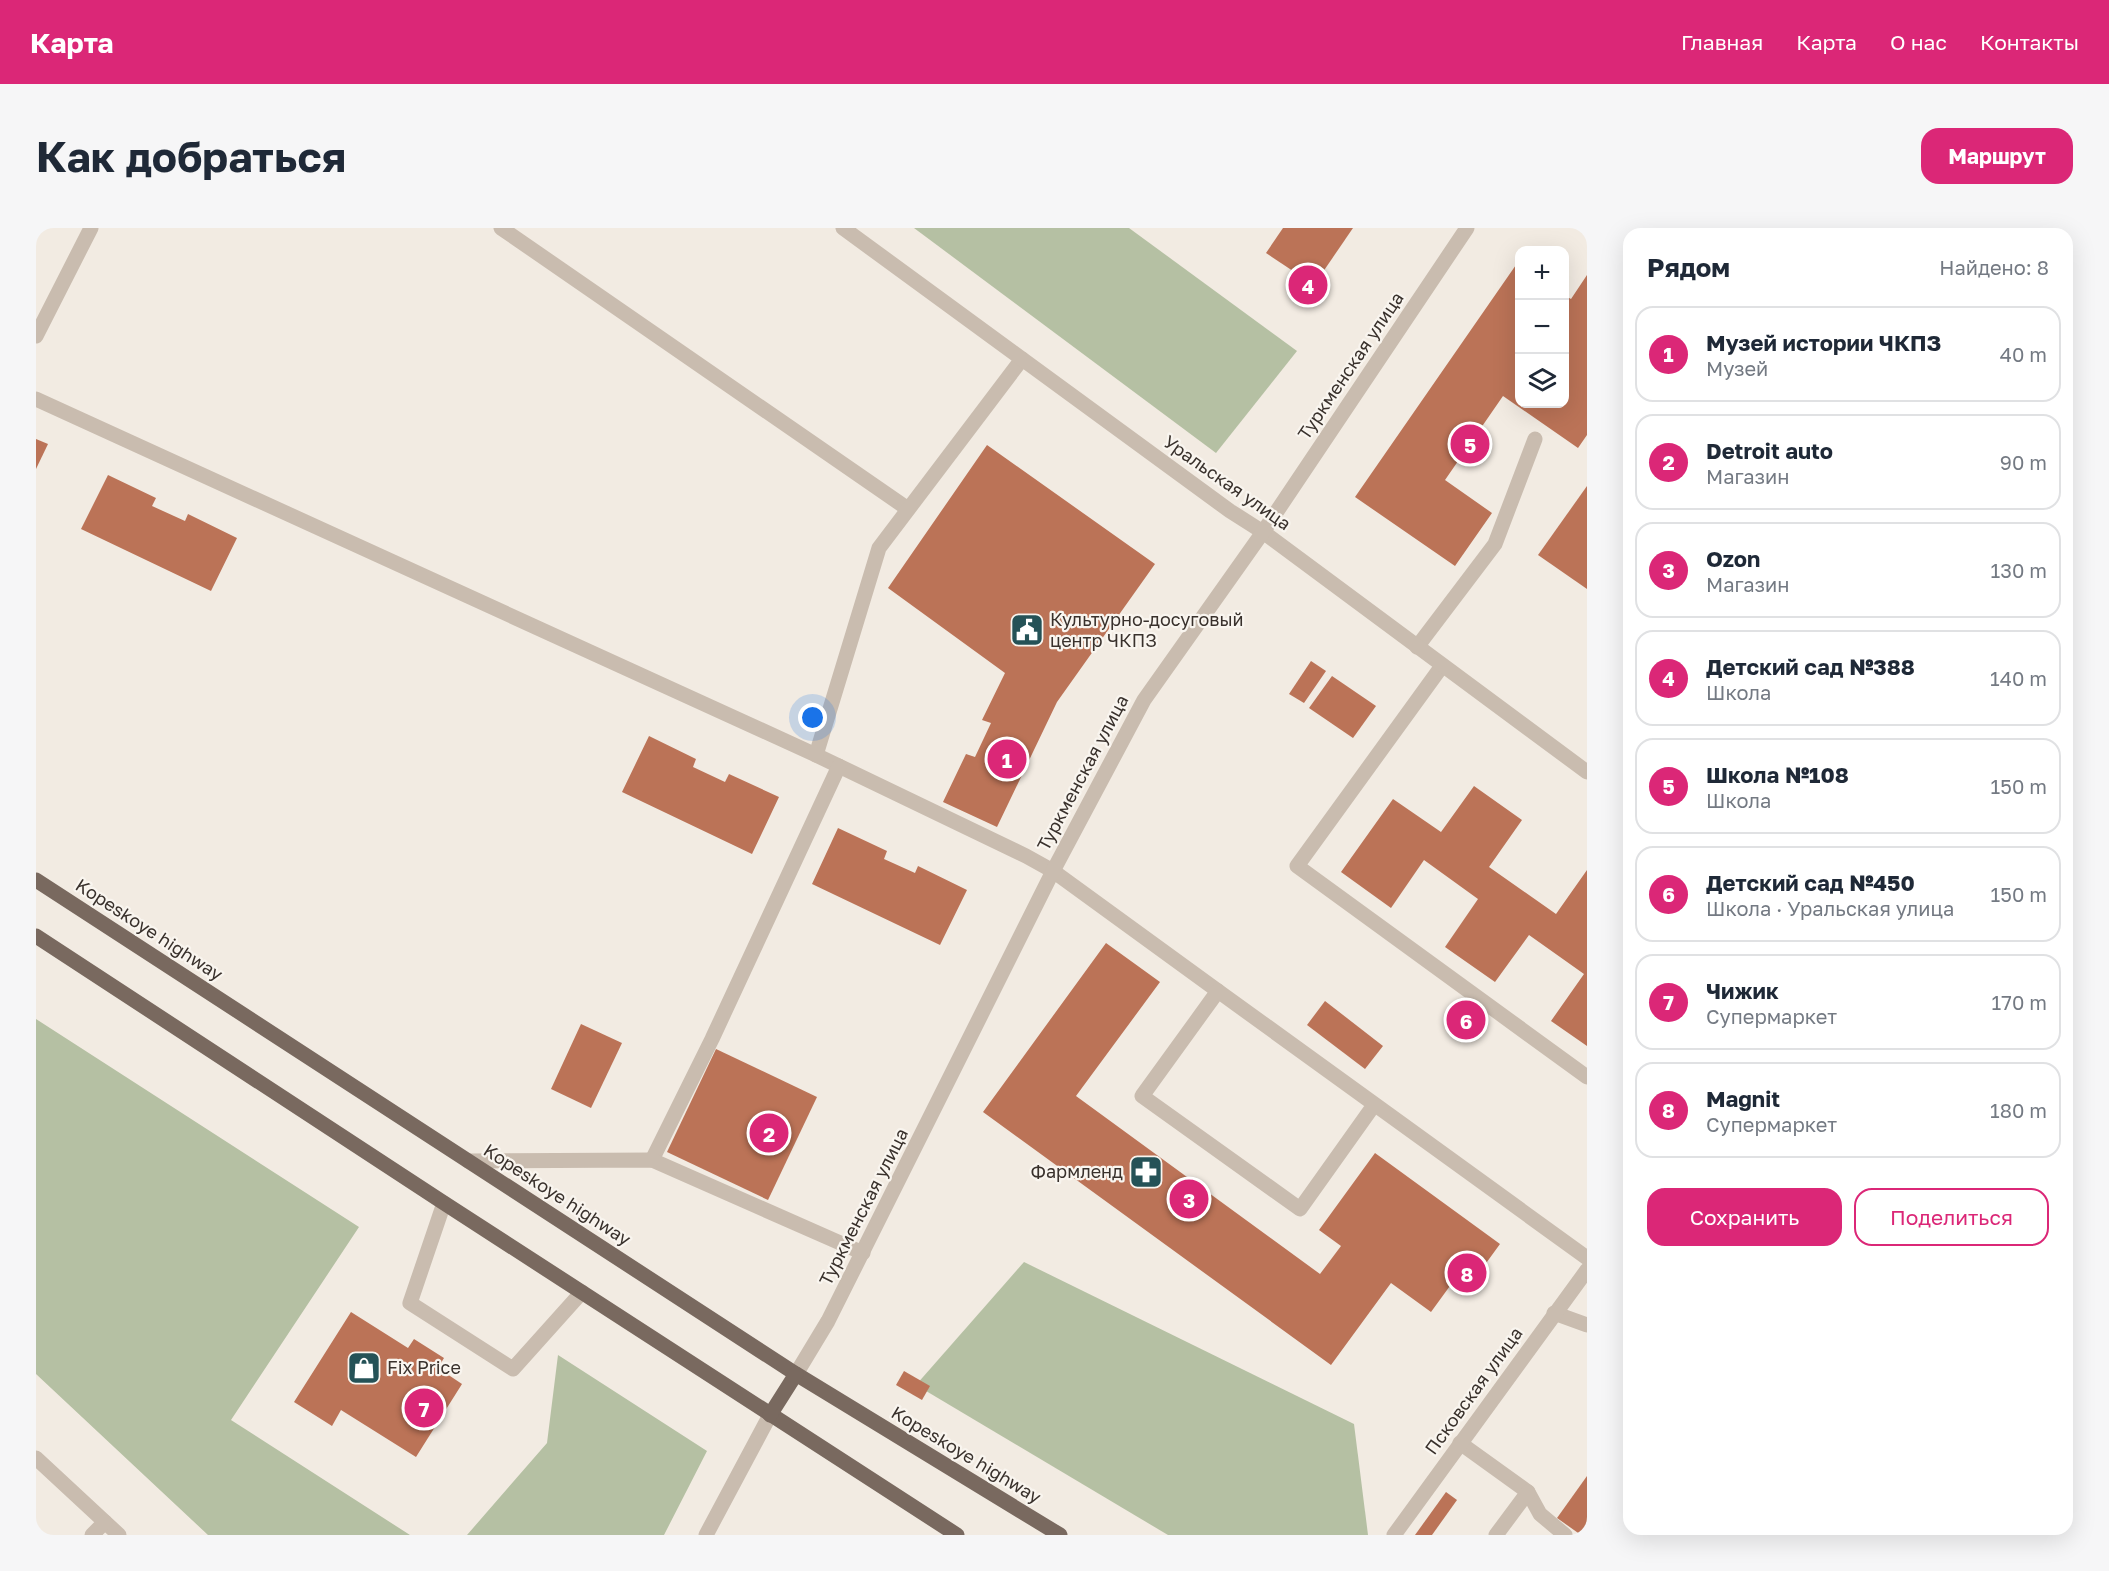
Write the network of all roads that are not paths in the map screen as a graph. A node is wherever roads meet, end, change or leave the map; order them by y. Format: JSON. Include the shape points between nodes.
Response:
{"nodes":[{"id":1,"x":91,"y":228,"type":"edge"},
{"id":2,"x":501,"y":228,"type":"edge"},
{"id":3,"x":843,"y":228,"type":"edge"},
{"id":4,"x":1467,"y":228,"type":"edge"},
{"id":5,"x":36,"y":336,"type":"edge"},
{"id":6,"x":1022,"y":359,"type":"junction"},
{"id":7,"x":36,"y":399,"type":"edge"},
{"id":8,"x":1535,"y":439,"type":"dead end"},
{"id":9,"x":908,"y":509,"type":"junction"},
{"id":10,"x":1263,"y":532,"type":"junction"},
{"id":11,"x":1417,"y":647,"type":"junction"},
{"id":12,"x":1442,"y":666,"type":"junction"},
{"id":13,"x":816,"y":754,"type":"junction"},
{"id":14,"x":839,"y":766,"type":"junction"},
{"id":15,"x":1587,"y":772,"type":"edge"},
{"id":16,"x":1053,"y":872,"type":"junction"},
{"id":17,"x":36,"y":880,"type":"edge"},
{"id":18,"x":36,"y":936,"type":"edge"},
{"id":19,"x":1218,"y":991,"type":"junction"},
{"id":20,"x":1587,"y":1077,"type":"edge"},
{"id":21,"x":1374,"y":1105,"type":"junction"},
{"id":22,"x":652,"y":1160,"type":"junction"},
{"id":23,"x":468,"y":1161,"type":"junction"},
{"id":24,"x":444,"y":1203,"type":"junction"},
{"id":25,"x":863,"y":1253,"type":"junction"},
{"id":26,"x":1587,"y":1258,"type":"edge"},
{"id":27,"x":1587,"y":1270,"type":"edge"},
{"id":28,"x":582,"y":1292,"type":"junction"},
{"id":29,"x":1554,"y":1313,"type":"junction"},
{"id":30,"x":1587,"y":1325,"type":"edge"},
{"id":31,"x":796,"y":1374,"type":"junction"},
{"id":32,"x":770,"y":1415,"type":"junction"},
{"id":33,"x":1460,"y":1443,"type":"junction"},
{"id":34,"x":36,"y":1458,"type":"edge"},
{"id":35,"x":1528,"y":1492,"type":"junction"},
{"id":36,"x":105,"y":1522,"type":"junction"},
{"id":37,"x":92,"y":1535,"type":"edge"},
{"id":38,"x":119,"y":1535,"type":"edge"},
{"id":39,"x":706,"y":1535,"type":"edge"},
{"id":40,"x":957,"y":1535,"type":"edge"},
{"id":41,"x":1060,"y":1535,"type":"edge"},
{"id":42,"x":1394,"y":1535,"type":"edge"},
{"id":43,"x":1496,"y":1535,"type":"edge"},
{"id":44,"x":1565,"y":1535,"type":"edge"}],
"edges":[{"from":1,"to":5,"type":"street"},
{"from":2,"to":9,"type":"street"},
{"from":3,"to":6,"type":"street","name":"Уральская улица"},
{"from":4,"to":10,"type":"street","name":"Туркменская улица"},
{"from":6,"to":9,"type":"street"},
{"from":6,"to":10,"type":"street","name":"Уральская улица"},
{"from":7,"to":13,"type":"street"},
{"from":8,"to":11,"type":"street","via":[[1495,544]]},
{"from":9,"to":13,"type":"street","via":[[879,548]]},
{"from":10,"to":11,"type":"street","name":"Уральская улица"},
{"from":10,"to":16,"type":"street","name":"Туркменская улица","via":[[1144,700]]},
{"from":11,"to":12,"type":"street","name":"Уральская улица"},
{"from":12,"to":15,"type":"street","name":"Уральская улица"},
{"from":12,"to":20,"type":"street","via":[[1298,866]]},
{"from":13,"to":14,"type":"street"},
{"from":14,"to":16,"type":"street"},
{"from":14,"to":22,"type":"street"},
{"from":16,"to":19,"type":"street"},
{"from":16,"to":25,"type":"street","name":"Туркменская улица"},
{"from":17,"to":23,"type":"main road","name":"Kopeskoye highway"},
{"from":18,"to":24,"type":"main road"},
{"from":19,"to":21,"type":"street"},
{"from":19,"to":21,"type":"street","via":[[1142,1096],[1300,1209]]},
{"from":21,"to":26,"type":"street"},
{"from":22,"to":23,"type":"street"},
{"from":22,"to":25,"type":"street"},
{"from":23,"to":31,"type":"main road","name":"Kopeskoye highway"},
{"from":24,"to":28,"type":"main road"},
{"from":24,"to":28,"type":"street","via":[[410,1304],[513,1369]]},
{"from":25,"to":31,"type":"street","name":"Туркменская улица"},
{"from":27,"to":29,"type":"street","name":"Псковская улица"},
{"from":28,"to":32,"type":"main road"},
{"from":29,"to":30,"type":"street"},
{"from":29,"to":33,"type":"street","name":"Псковская улица"},
{"from":31,"to":32,"type":"main road"},
{"from":31,"to":41,"type":"main road","name":"Kopeskoye highway"},
{"from":32,"to":39,"type":"street"},
{"from":32,"to":40,"type":"main road"},
{"from":33,"to":35,"type":"street"},
{"from":33,"to":42,"type":"street","name":"Псковская улица"},
{"from":34,"to":36,"type":"street"},
{"from":35,"to":43,"type":"street"},
{"from":35,"to":44,"type":"street","via":[[1540,1514]]},
{"from":36,"to":37,"type":"street"},
{"from":36,"to":38,"type":"street"}]}
